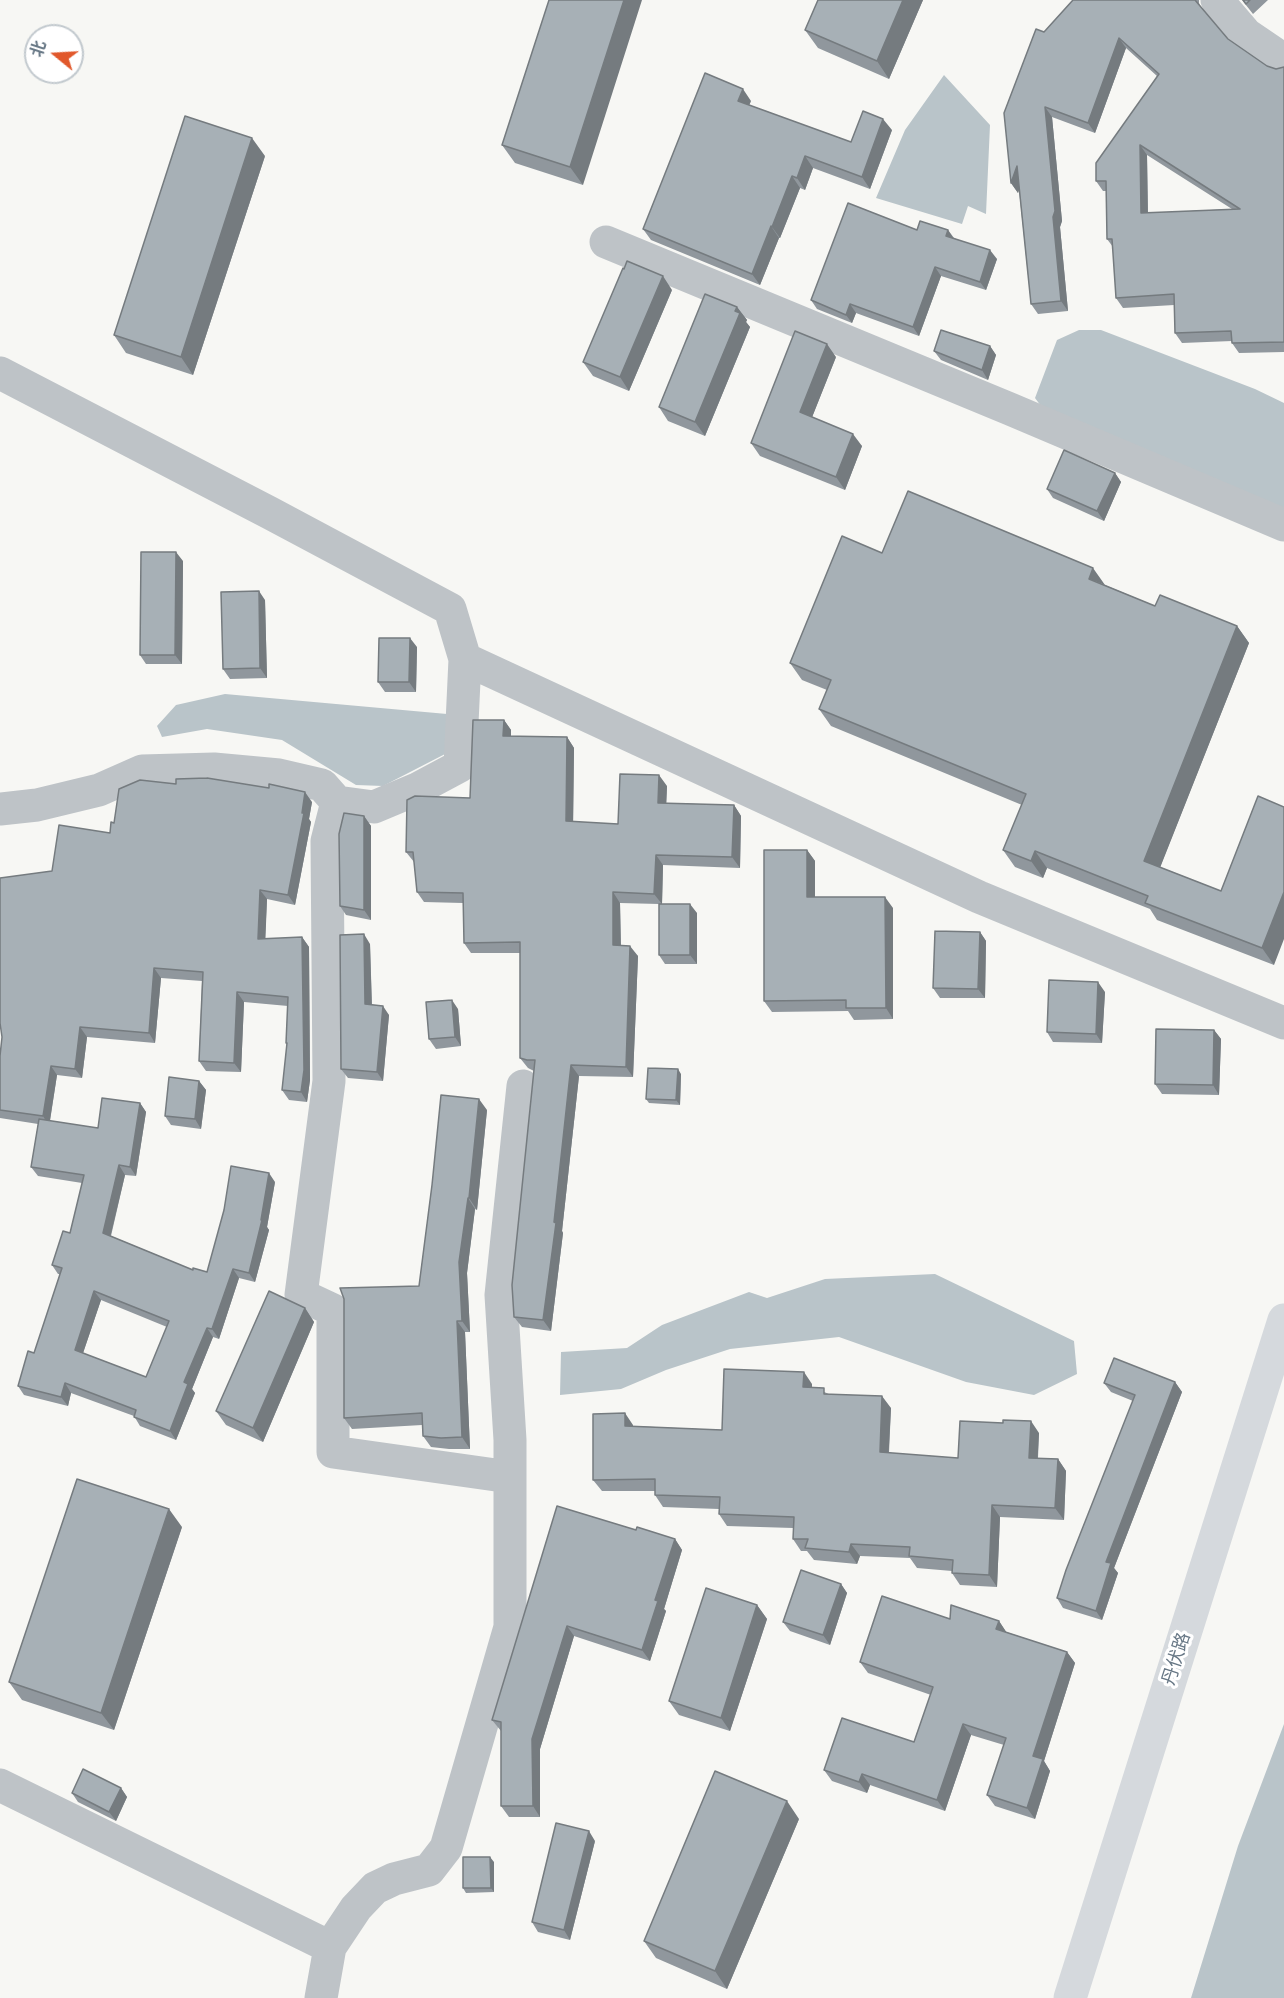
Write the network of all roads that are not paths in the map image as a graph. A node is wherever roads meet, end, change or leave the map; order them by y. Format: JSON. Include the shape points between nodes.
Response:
{"nodes":[{"id":1,"x":1217,"y":0,"type":"edge"},
{"id":2,"x":1284,"y":60,"type":"edge"},
{"id":3,"x":606,"y":243,"type":"dead end"},
{"id":4,"x":0,"y":373,"type":"edge"},
{"id":5,"x":1284,"y":525,"type":"edge"},
{"id":6,"x":465,"y":659,"type":"junction"},
{"id":7,"x":337,"y":802,"type":"junction"},
{"id":8,"x":0,"y":809,"type":"edge"},
{"id":9,"x":1284,"y":1023,"type":"edge"},
{"id":10,"x":523,"y":1086,"type":"dead end"},
{"id":11,"x":1284,"y":1320,"type":"edge"},
{"id":12,"x":510,"y":1477,"type":"junction"},
{"id":13,"x":0,"y":1785,"type":"edge"},
{"id":14,"x":330,"y":1947,"type":"junction"},
{"id":15,"x":321,"y":1998,"type":"edge"},
{"id":16,"x":1070,"y":1998,"type":"edge"}],
"edges":[{"from":1,"to":2,"type":"street","via":[[1246,34]]},
{"from":3,"to":5,"type":"street"},
{"from":4,"to":6,"type":"street","via":[[450,609]]},
{"from":6,"to":7,"type":"street","via":[[460,766],[374,807]]},
{"from":6,"to":9,"type":"street","via":[[979,897]]},
{"from":7,"to":8,"type":"street","via":[[322,785],[279,776],[214,770],[142,771],[99,790],[37,805]]},
{"from":7,"to":12,"type":"street","via":[[327,841],[329,1081],[301,1295],[333,1310],[333,1452]]},
{"from":10,"to":12,"type":"street","via":[[501,1296]]},
{"from":11,"to":16,"type":"main road","name":"丹伏路"},
{"from":12,"to":14,"type":"street","via":[[510,1627],[446,1848],[429,1870],[375,1888]]},
{"from":13,"to":14,"type":"street"},
{"from":14,"to":15,"type":"street"}]}
